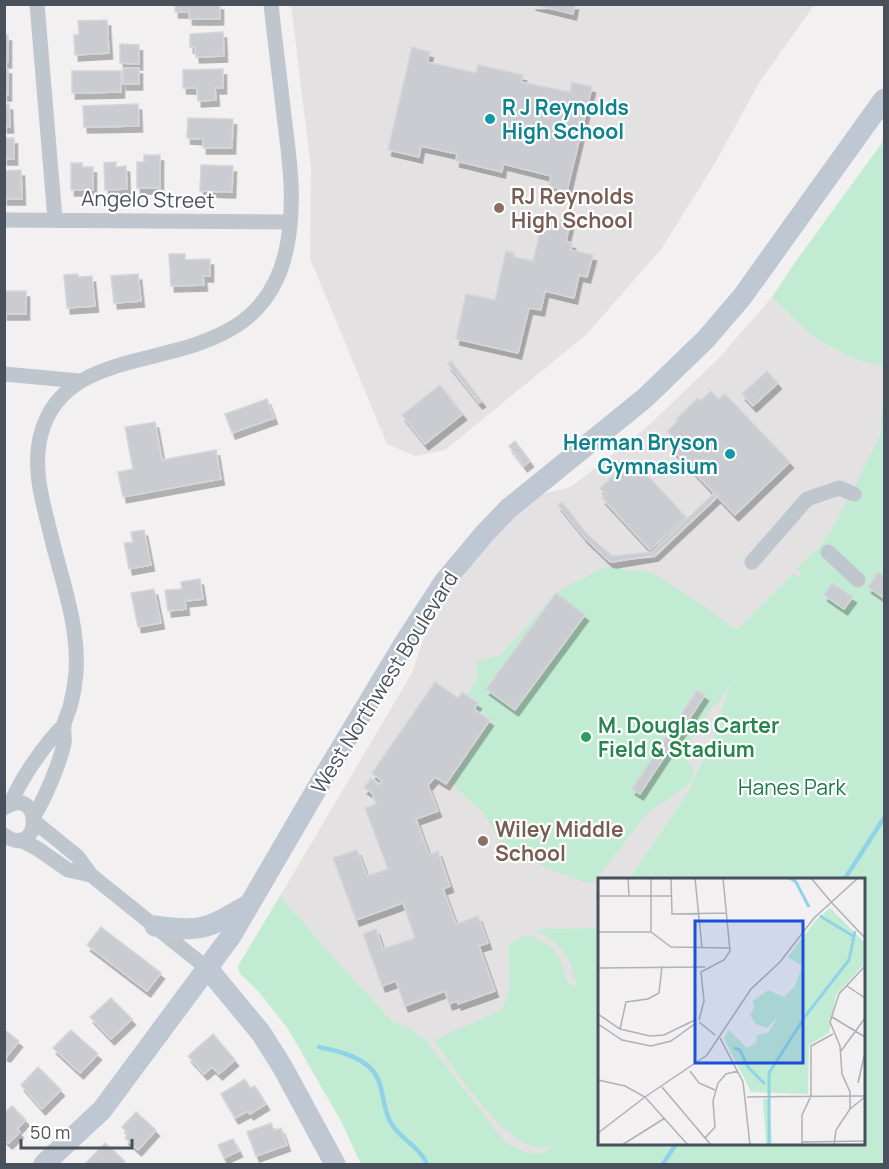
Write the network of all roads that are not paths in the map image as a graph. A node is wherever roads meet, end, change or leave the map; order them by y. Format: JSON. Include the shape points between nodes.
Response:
{"nodes":[{"id":1,"x":37,"y":4,"type":"edge"},
{"id":2,"x":271,"y":4,"type":"edge"},
{"id":3,"x":885,"y":99,"type":"edge"},
{"id":4,"x":4,"y":219,"type":"edge"},
{"id":5,"x":55,"y":219,"type":"junction"},
{"id":6,"x":290,"y":222,"type":"junction"},
{"id":7,"x":4,"y":374,"type":"edge"},
{"id":8,"x":79,"y":381,"type":"junction"},
{"id":9,"x":854,"y":494,"type":"dead end"},
{"id":10,"x":828,"y":552,"type":"dead end"},
{"id":11,"x":752,"y":562,"type":"dead end"},
{"id":12,"x":858,"y":580,"type":"dead end"},
{"id":13,"x":64,"y":725,"type":"junction"},
{"id":14,"x":8,"y":806,"type":"edge"},
{"id":15,"x":34,"y":819,"type":"junction"},
{"id":16,"x":10,"y":838,"type":"edge"},
{"id":17,"x":91,"y":875,"type":"junction"},
{"id":18,"x":249,"y":904,"type":"junction"},
{"id":19,"x":155,"y":926,"type":"junction"},
{"id":20,"x":208,"y":969,"type":"junction"},
{"id":21,"x":44,"y":1164,"type":"edge"},
{"id":22,"x":335,"y":1164,"type":"edge"}],
"edges":[{"from":1,"to":5,"type":"street"},
{"from":2,"to":6,"type":"street","via":[[290,159]]},
{"from":3,"to":18,"type":"main road","name":"West Northwest Boulevard","via":[[742,297],[706,339],[645,398],[508,509],[444,582]]},
{"from":4,"to":5,"type":"street","name":"Angelo Street"},
{"from":5,"to":6,"type":"street","name":"Angelo Street"},
{"from":6,"to":8,"type":"street","via":[[276,279],[263,300],[241,322],[204,343],[104,370]]},
{"from":7,"to":8,"type":"street"},
{"from":8,"to":13,"type":"street","via":[[62,395],[47,417],[37,460],[75,641],[74,690]]},
{"from":9,"to":11,"type":"street","via":[[839,488],[807,499]]},
{"from":10,"to":12,"type":"street"},
{"from":13,"to":14,"type":"street","via":[[51,737]]},
{"from":13,"to":15,"type":"street","via":[[64,743]]},
{"from":14,"to":15,"type":"street","via":[[22,804]]},
{"from":15,"to":16,"type":"street","via":[[31,833]]},
{"from":15,"to":17,"type":"street","via":[[77,856]]},
{"from":16,"to":17,"type":"street","via":[[38,849],[68,870]]},
{"from":17,"to":19,"type":"street"},
{"from":18,"to":19,"type":"main road","via":[[202,928]]},
{"from":18,"to":20,"type":"main road","name":"West Northwest Boulevard"},
{"from":19,"to":20,"type":"street"},
{"from":20,"to":21,"type":"main road","name":"West Northwest Boulevard","via":[[102,1110]]},
{"from":20,"to":22,"type":"main road","via":[[261,1033]]}]}
